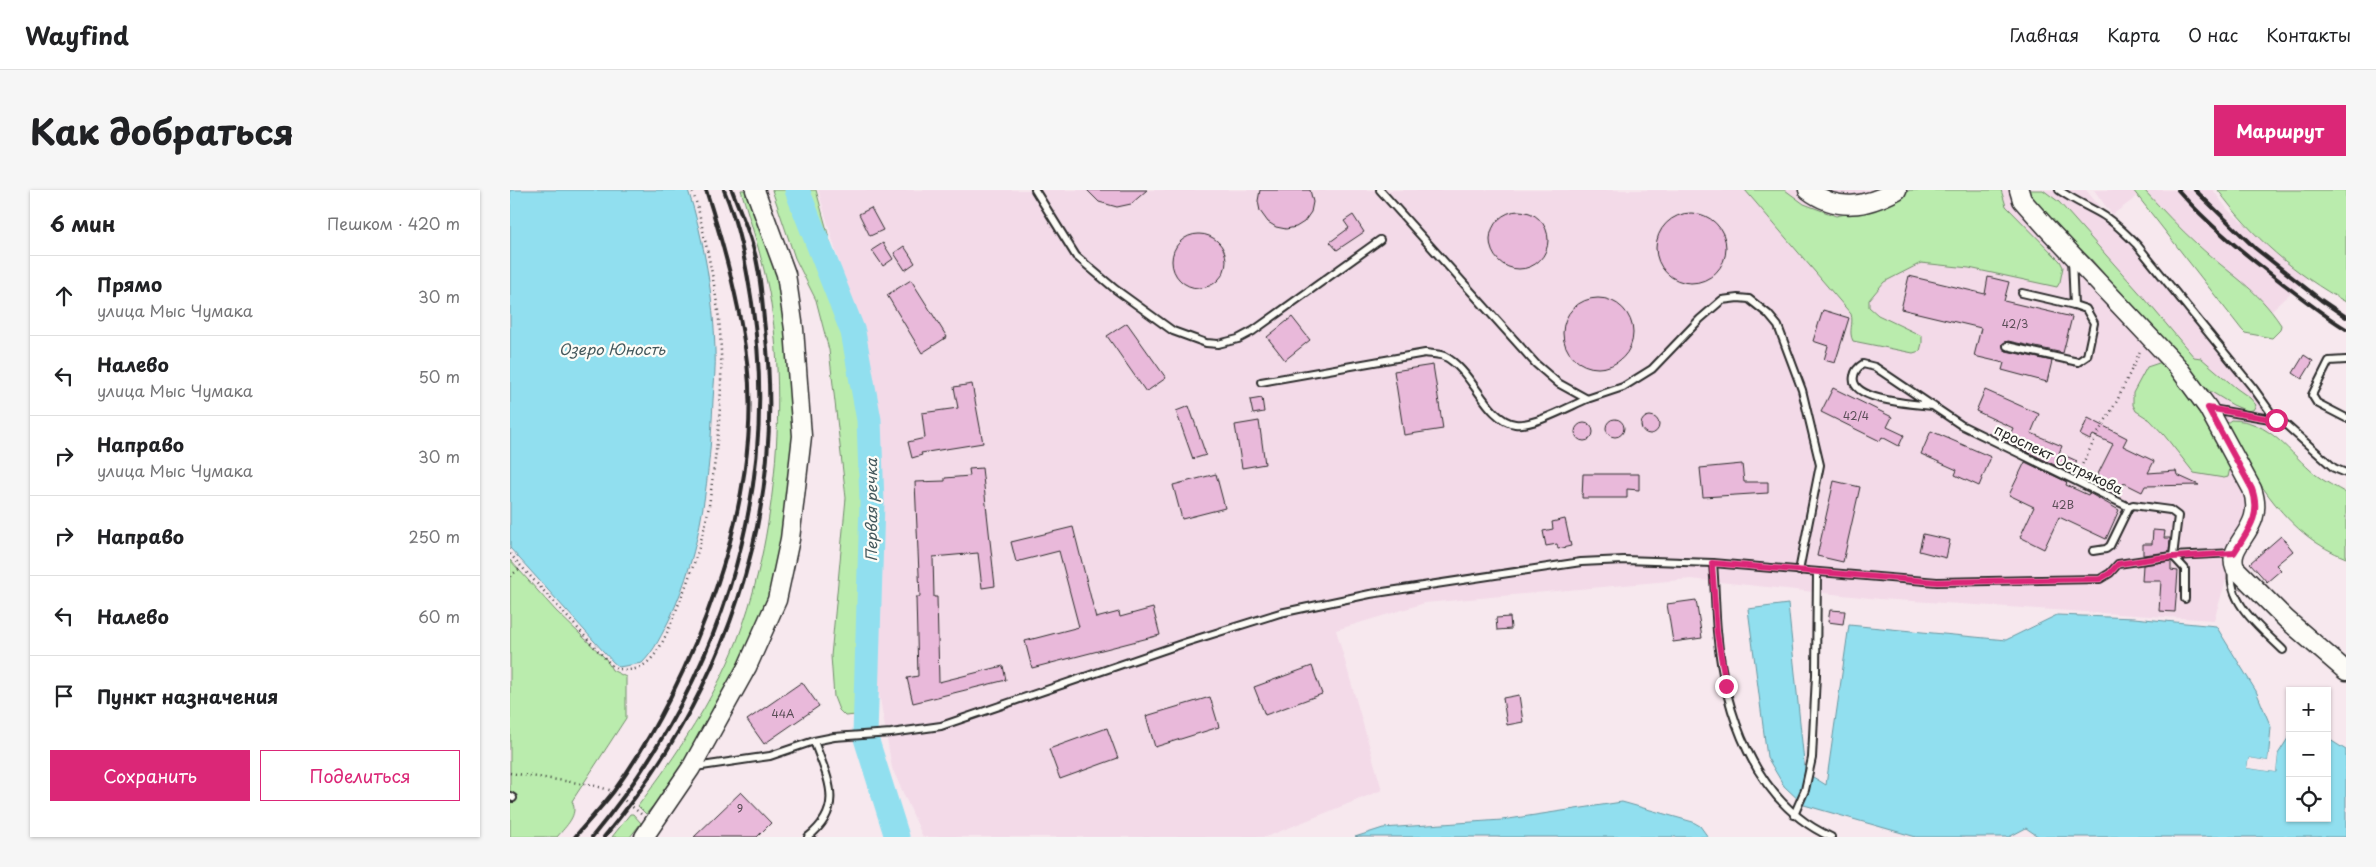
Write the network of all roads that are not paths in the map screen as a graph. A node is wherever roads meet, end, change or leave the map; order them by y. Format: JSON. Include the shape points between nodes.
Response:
{"nodes":[{"id":1,"x":755,"y":190,"type":"edge"},
{"id":2,"x":1035,"y":190,"type":"edge"},
{"id":3,"x":1380,"y":190,"type":"edge"},
{"id":4,"x":1808,"y":190,"type":"edge"},
{"id":5,"x":1897,"y":190,"type":"edge"},
{"id":6,"x":2019,"y":190,"type":"edge"},
{"id":7,"x":2059,"y":190,"type":"edge"},
{"id":8,"x":1380,"y":240,"type":"dead end"},
{"id":9,"x":2072,"y":253,"type":"junction"},
{"id":10,"x":2022,"y":293,"type":"dead end"},
{"id":11,"x":2074,"y":305,"type":"junction"},
{"id":12,"x":2007,"y":346,"type":"dead end"},
{"id":13,"x":2346,"y":360,"type":"edge"},
{"id":14,"x":1261,"y":382,"type":"dead end"},
{"id":15,"x":1587,"y":399,"type":"junction"},
{"id":16,"x":1932,"y":406,"type":"junction"},
{"id":17,"x":2208,"y":408,"type":"junction"},
{"id":18,"x":2346,"y":418,"type":"edge"},
{"id":19,"x":2276,"y":420,"type":"junction"},
{"id":20,"x":2346,"y":473,"type":"edge"},
{"id":21,"x":2129,"y":507,"type":"junction"},
{"id":22,"x":2093,"y":551,"type":"dead end"},
{"id":23,"x":2173,"y":556,"type":"junction"},
{"id":24,"x":2234,"y":559,"type":"junction"},
{"id":25,"x":1712,"y":563,"type":"junction"},
{"id":26,"x":1799,"y":571,"type":"junction"},
{"id":27,"x":1817,"y":572,"type":"junction"},
{"id":28,"x":2185,"y":599,"type":"dead end"},
{"id":29,"x":2283,"y":650,"type":"dead end"},
{"id":30,"x":2345,"y":666,"type":"edge"},
{"id":31,"x":814,"y":740,"type":"junction"},
{"id":32,"x":691,"y":768,"type":"junction"},
{"id":33,"x":1794,"y":816,"type":"junction"},
{"id":34,"x":644,"y":837,"type":"edge"},
{"id":35,"x":808,"y":837,"type":"edge"},
{"id":36,"x":1831,"y":837,"type":"edge"}],
"edges":[{"from":1,"to":32,"type":"street","via":[[786,274],[802,436],[794,506],[777,600],[747,667]]},
{"from":2,"to":8,"type":"lane","via":[[1076,256],[1173,331],[1206,343],[1238,339],[1253,331]]},
{"from":3,"to":15,"type":"lane","via":[[1536,364],[1558,383]]},
{"from":4,"to":5,"type":"street","via":[[1822,201],[1836,205],[1858,204]]},
{"from":6,"to":9,"type":"street","via":[[2022,200]]},
{"from":7,"to":19,"type":"lane","via":[[2117,225],[2137,246]]},
{"from":9,"to":11,"type":"lane"},
{"from":9,"to":17,"type":"street","via":[[2177,366]]},
{"from":10,"to":11,"type":"lane"},
{"from":11,"to":12,"type":"lane","via":[[2086,309],[2094,324],[2087,356],[2078,362]]},
{"from":13,"to":18,"type":"lane","via":[[2329,361],[2312,396],[2317,403]]},
{"from":14,"to":15,"type":"lane","via":[[1426,353],[1443,356],[1462,368],[1497,415],[1515,424],[1532,422]]},
{"from":15,"to":26,"type":"lane","via":[[1623,387],[1652,369],[1700,318],[1722,300],[1749,298],[1778,326],[1802,390],[1820,466]]},
{"from":16,"to":16,"type":"lane","name":"проспект Острякова","via":[[1875,367],[1863,364],[1854,374],[1856,388],[1865,394]]},
{"from":16,"to":21,"type":"lane","name":"проспект Острякова","via":[[1961,425]]},
{"from":17,"to":19,"type":"lane"},
{"from":17,"to":24,"type":"street","via":[[2257,502],[2254,520]]},
{"from":19,"to":20,"type":"lane","via":[[2285,424],[2334,468]]},
{"from":21,"to":22,"type":"lane","via":[[2110,546]]},
{"from":21,"to":23,"type":"lane","name":"проспект Острякова","via":[[2158,507],[2178,516]]},
{"from":23,"to":24,"type":"lane"},
{"from":23,"to":27,"type":"lane","via":[[2118,564],[2100,579],[1937,582]]},
{"from":23,"to":28,"type":"lane","via":[[2185,569]]},
{"from":24,"to":29,"type":"lane","via":[[2232,585],[2242,606]]},
{"from":24,"to":30,"type":"street","via":[[2286,619]]},
{"from":25,"to":26,"type":"lane"},
{"from":25,"to":31,"type":"lane","via":[[1581,562],[1370,594],[1280,613],[940,726]]},
{"from":25,"to":33,"type":"lane","via":[[1717,633],[1736,725],[1754,764],[1775,797]]},
{"from":26,"to":27,"type":"lane"},
{"from":27,"to":33,"type":"lane","via":[[1812,758],[1805,790]]},
{"from":31,"to":32,"type":"lane","via":[[770,756]]},
{"from":31,"to":35,"type":"lane","via":[[832,790],[822,824]]},
{"from":32,"to":34,"type":"street"},
{"from":33,"to":36,"type":"lane"}]}
